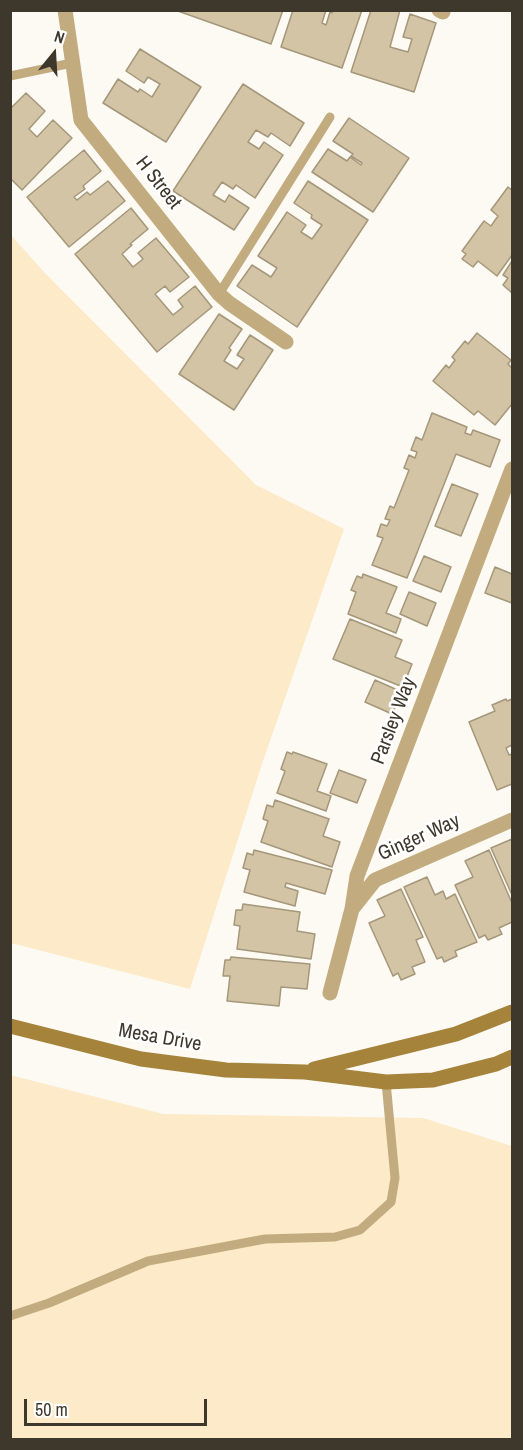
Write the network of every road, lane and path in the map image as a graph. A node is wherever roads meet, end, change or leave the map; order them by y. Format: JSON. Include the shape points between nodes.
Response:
{"nodes":[{"id":1,"x":65,"y":10,"type":"edge"},
{"id":2,"x":72,"y":63,"type":"junction"},
{"id":3,"x":10,"y":76,"type":"edge"},
{"id":4,"x":330,"y":117,"type":"dead end"},
{"id":5,"x":219,"y":294,"type":"junction"},
{"id":6,"x":286,"y":342,"type":"dead end"},
{"id":7,"x":513,"y":469,"type":"edge"},
{"id":8,"x":513,"y":820,"type":"edge"},
{"id":9,"x":352,"y":909,"type":"junction"},
{"id":10,"x":330,"y":993,"type":"dead end"},
{"id":11,"x":513,"y":1012,"type":"edge"},
{"id":12,"x":10,"y":1026,"type":"edge"},
{"id":13,"x":513,"y":1058,"type":"edge"},
{"id":14,"x":305,"y":1072,"type":"junction"},
{"id":15,"x":386,"y":1082,"type":"junction"},
{"id":16,"x":10,"y":1316,"type":"edge"}],
"edges":[{"from":1,"to":2,"type":"street","name":"H Street"},
{"from":2,"to":3,"type":"lane"},
{"from":2,"to":5,"type":"street","name":"H Street","via":[[81,120]]},
{"from":4,"to":5,"type":"lane"},
{"from":5,"to":6,"type":"street","name":"H Street"},
{"from":7,"to":9,"type":"street","name":"Parsley Way","via":[[357,876]]},
{"from":8,"to":9,"type":"street","name":"Ginger Way","via":[[375,880]]},
{"from":9,"to":10,"type":"street","name":"Parsley Way"},
{"from":11,"to":14,"type":"main road","name":"Mesa Drive","via":[[456,1034]]},
{"from":12,"to":14,"type":"main road","name":"Mesa Drive","via":[[141,1059],[226,1070]]},
{"from":13,"to":15,"type":"main road","name":"Mesa Drive","via":[[433,1080]]},
{"from":14,"to":15,"type":"main road","name":"Mesa Drive"},
{"from":15,"to":16,"type":"lane","via":[[395,1178],[391,1202],[360,1230],[335,1237],[265,1239],[148,1261]]}]}
